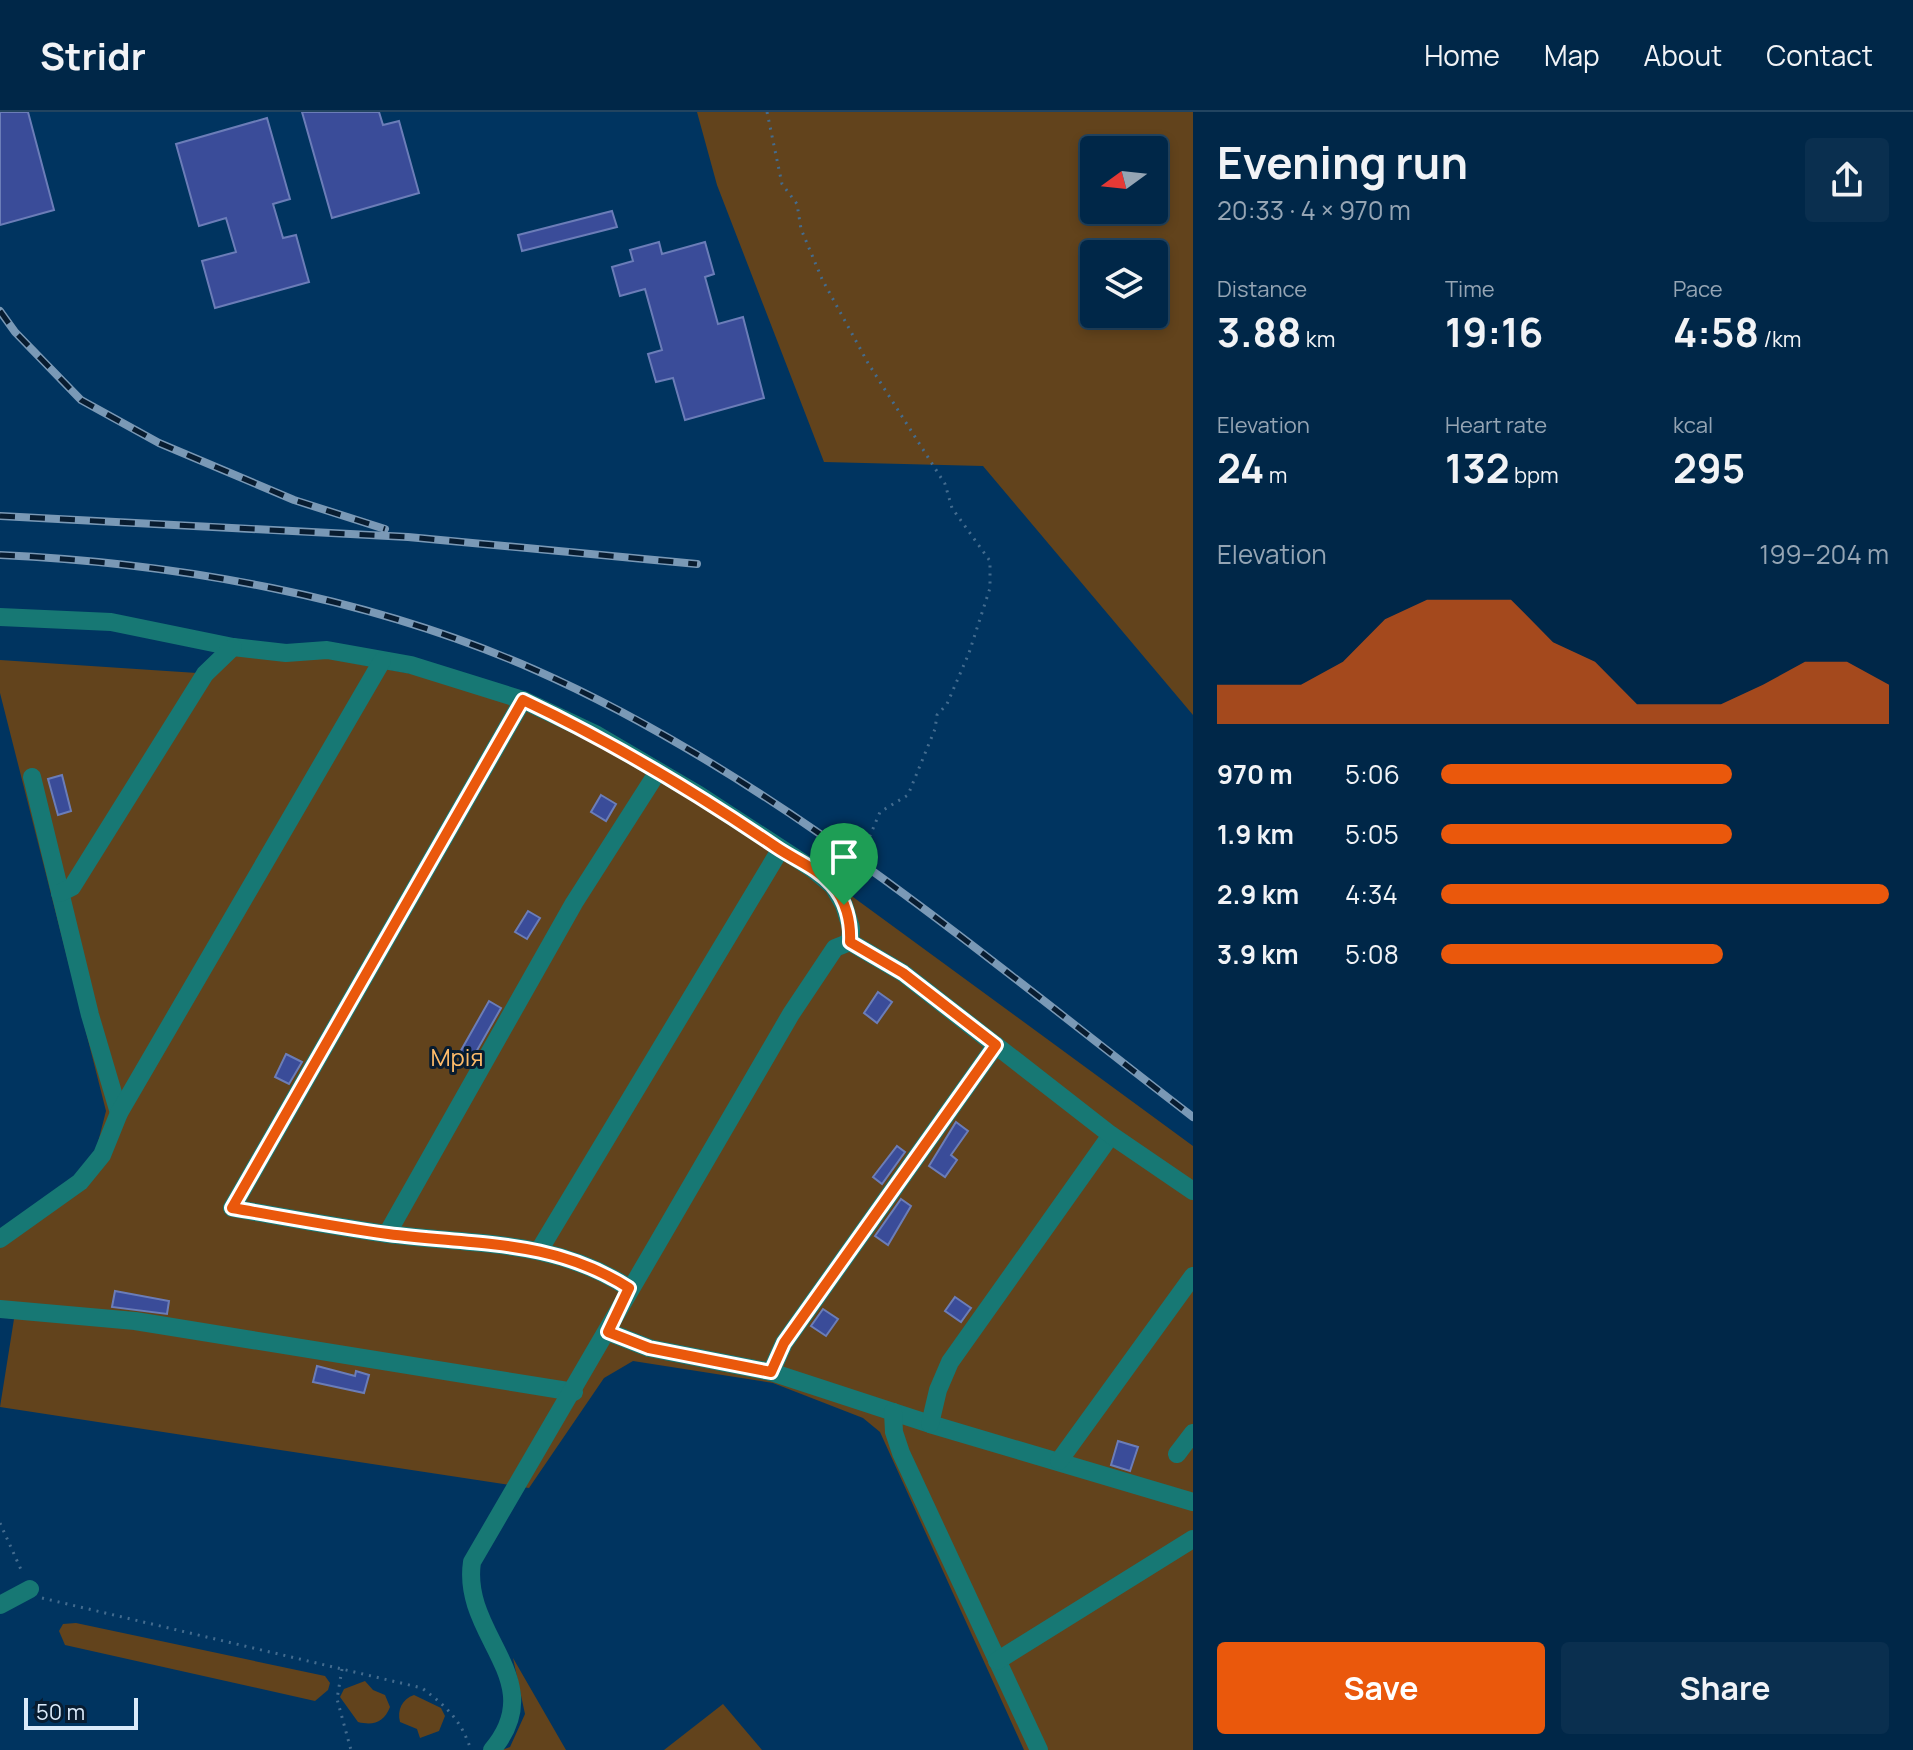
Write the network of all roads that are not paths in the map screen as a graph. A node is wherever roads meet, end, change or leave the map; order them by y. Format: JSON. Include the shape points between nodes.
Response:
{"nodes":[{"id":1,"x":0,"y":617,"type":"edge"},
{"id":2,"x":233,"y":647,"type":"junction"},
{"id":3,"x":382,"y":661,"type":"junction"},
{"id":4,"x":523,"y":700,"type":"junction"},
{"id":5,"x":657,"y":773,"type":"junction"},
{"id":6,"x":32,"y":777,"type":"dead end"},
{"id":7,"x":780,"y":850,"type":"junction"},
{"id":8,"x":60,"y":893,"type":"junction"},
{"id":9,"x":850,"y":942,"type":"junction"},
{"id":10,"x":996,"y":1045,"type":"junction"},
{"id":11,"x":119,"y":1113,"type":"junction"},
{"id":12,"x":1111,"y":1135,"type":"junction"},
{"id":13,"x":1193,"y":1191,"type":"edge"},
{"id":14,"x":387,"y":1234,"type":"junction"},
{"id":15,"x":0,"y":1239,"type":"edge"},
{"id":16,"x":540,"y":1249,"type":"junction"},
{"id":17,"x":1193,"y":1276,"type":"edge"},
{"id":18,"x":629,"y":1288,"type":"junction"},
{"id":19,"x":0,"y":1309,"type":"edge"},
{"id":20,"x":608,"y":1332,"type":"junction"},
{"id":21,"x":771,"y":1372,"type":"junction"},
{"id":22,"x":574,"y":1392,"type":"junction"},
{"id":23,"x":893,"y":1412,"type":"junction"},
{"id":24,"x":930,"y":1424,"type":"junction"},
{"id":25,"x":1193,"y":1433,"type":"edge"},
{"id":26,"x":1177,"y":1454,"type":"dead end"},
{"id":27,"x":1059,"y":1461,"type":"junction"},
{"id":28,"x":1193,"y":1502,"type":"edge"},
{"id":29,"x":1193,"y":1539,"type":"edge"},
{"id":30,"x":30,"y":1589,"type":"road end"},
{"id":31,"x":0,"y":1605,"type":"edge"},
{"id":32,"x":997,"y":1661,"type":"junction"},
{"id":33,"x":492,"y":1750,"type":"edge"},
{"id":34,"x":1039,"y":1750,"type":"edge"}],
"edges":[{"from":1,"to":2,"type":"street","via":[[111,622]]},
{"from":2,"to":3,"type":"street","via":[[286,653],[327,650]]},
{"from":2,"to":8,"type":"street","via":[[205,674],[72,887]]},
{"from":3,"to":4,"type":"street"},
{"from":3,"to":11,"type":"street"},
{"from":4,"to":5,"type":"street","via":[[597,735]]},
{"from":4,"to":14,"type":"street","via":[[232,1208]]},
{"from":5,"to":7,"type":"street"},
{"from":5,"to":14,"type":"street","via":[[574,903]]},
{"from":6,"to":8,"type":"street"},
{"from":7,"to":9,"type":"street","via":[[833,886],[844,905]]},
{"from":7,"to":16,"type":"street"},
{"from":8,"to":11,"type":"street"},
{"from":9,"to":10,"type":"street","via":[[903,973]]},
{"from":9,"to":18,"type":"street","via":[[835,948],[808,986]]},
{"from":10,"to":12,"type":"street"},
{"from":10,"to":21,"type":"street","via":[[784,1343]]},
{"from":11,"to":15,"type":"street","via":[[102,1155],[80,1182]]},
{"from":12,"to":13,"type":"street"},
{"from":12,"to":24,"type":"street","via":[[950,1362]]},
{"from":14,"to":16,"type":"street"},
{"from":16,"to":18,"type":"street","via":[[597,1268]]},
{"from":17,"to":27,"type":"street"},
{"from":18,"to":20,"type":"street"},
{"from":19,"to":22,"type":"street","via":[[135,1321]]},
{"from":20,"to":21,"type":"street","via":[[649,1348]]},
{"from":20,"to":22,"type":"street"},
{"from":21,"to":23,"type":"street"},
{"from":22,"to":33,"type":"street","via":[[472,1562],[470,1594],[512,1688],[509,1724]]},
{"from":23,"to":24,"type":"street"},
{"from":23,"to":32,"type":"street","via":[[901,1453]]},
{"from":24,"to":27,"type":"street"},
{"from":25,"to":26,"type":"street"},
{"from":27,"to":28,"type":"street"},
{"from":29,"to":32,"type":"street"},
{"from":30,"to":31,"type":"street"},
{"from":32,"to":34,"type":"street"}]}
